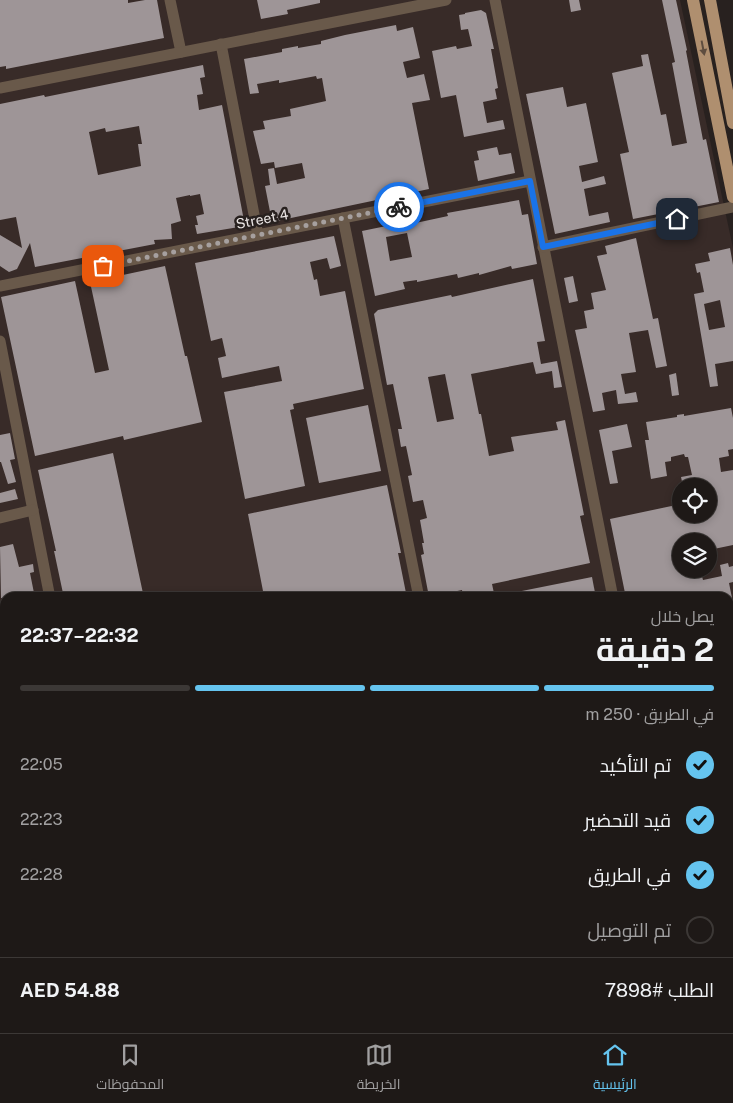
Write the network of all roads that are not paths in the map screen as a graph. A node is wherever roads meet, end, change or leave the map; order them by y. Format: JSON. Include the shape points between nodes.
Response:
{"nodes":[{"id":1,"x":170,"y":0,"type":"edge"},
{"id":2,"x":446,"y":0,"type":"edge"},
{"id":3,"x":495,"y":0,"type":"edge"},
{"id":4,"x":693,"y":0,"type":"edge"},
{"id":5,"x":710,"y":0,"type":"edge"},
{"id":6,"x":221,"y":44,"type":"junction"},
{"id":7,"x":181,"y":52,"type":"junction"},
{"id":8,"x":0,"y":88,"type":"edge"},
{"id":9,"x":733,"y":123,"type":"edge"},
{"id":10,"x":530,"y":181,"type":"junction"},
{"id":11,"x":733,"y":197,"type":"edge"},
{"id":12,"x":733,"y":208,"type":"edge"},
{"id":13,"x":343,"y":218,"type":"junction"},
{"id":14,"x":258,"y":235,"type":"junction"},
{"id":15,"x":543,"y":247,"type":"junction"},
{"id":16,"x":0,"y":286,"type":"edge"},
{"id":17,"x":0,"y":341,"type":"edge"},
{"id":18,"x":33,"y":510,"type":"junction"},
{"id":19,"x":0,"y":518,"type":"edge"},
{"id":20,"x":49,"y":592,"type":"edge"},
{"id":21,"x":418,"y":592,"type":"edge"},
{"id":22,"x":611,"y":592,"type":"edge"}],
"edges":[{"from":1,"to":7,"type":"street"},
{"from":2,"to":6,"type":"street"},
{"from":3,"to":10,"type":"street"},
{"from":4,"to":11,"type":"main road","one_way":true},
{"from":5,"to":9,"type":"main road"},
{"from":6,"to":7,"type":"street"},
{"from":6,"to":14,"type":"street"},
{"from":7,"to":8,"type":"street"},
{"from":10,"to":13,"type":"street","name":"Street 4"},
{"from":10,"to":15,"type":"street"},
{"from":12,"to":15,"type":"street"},
{"from":13,"to":14,"type":"street","name":"Street 4"},
{"from":13,"to":21,"type":"street"},
{"from":14,"to":16,"type":"street","name":"Street 4"},
{"from":15,"to":22,"type":"street"},
{"from":17,"to":18,"type":"street"},
{"from":18,"to":19,"type":"street"},
{"from":18,"to":20,"type":"street"}]}
